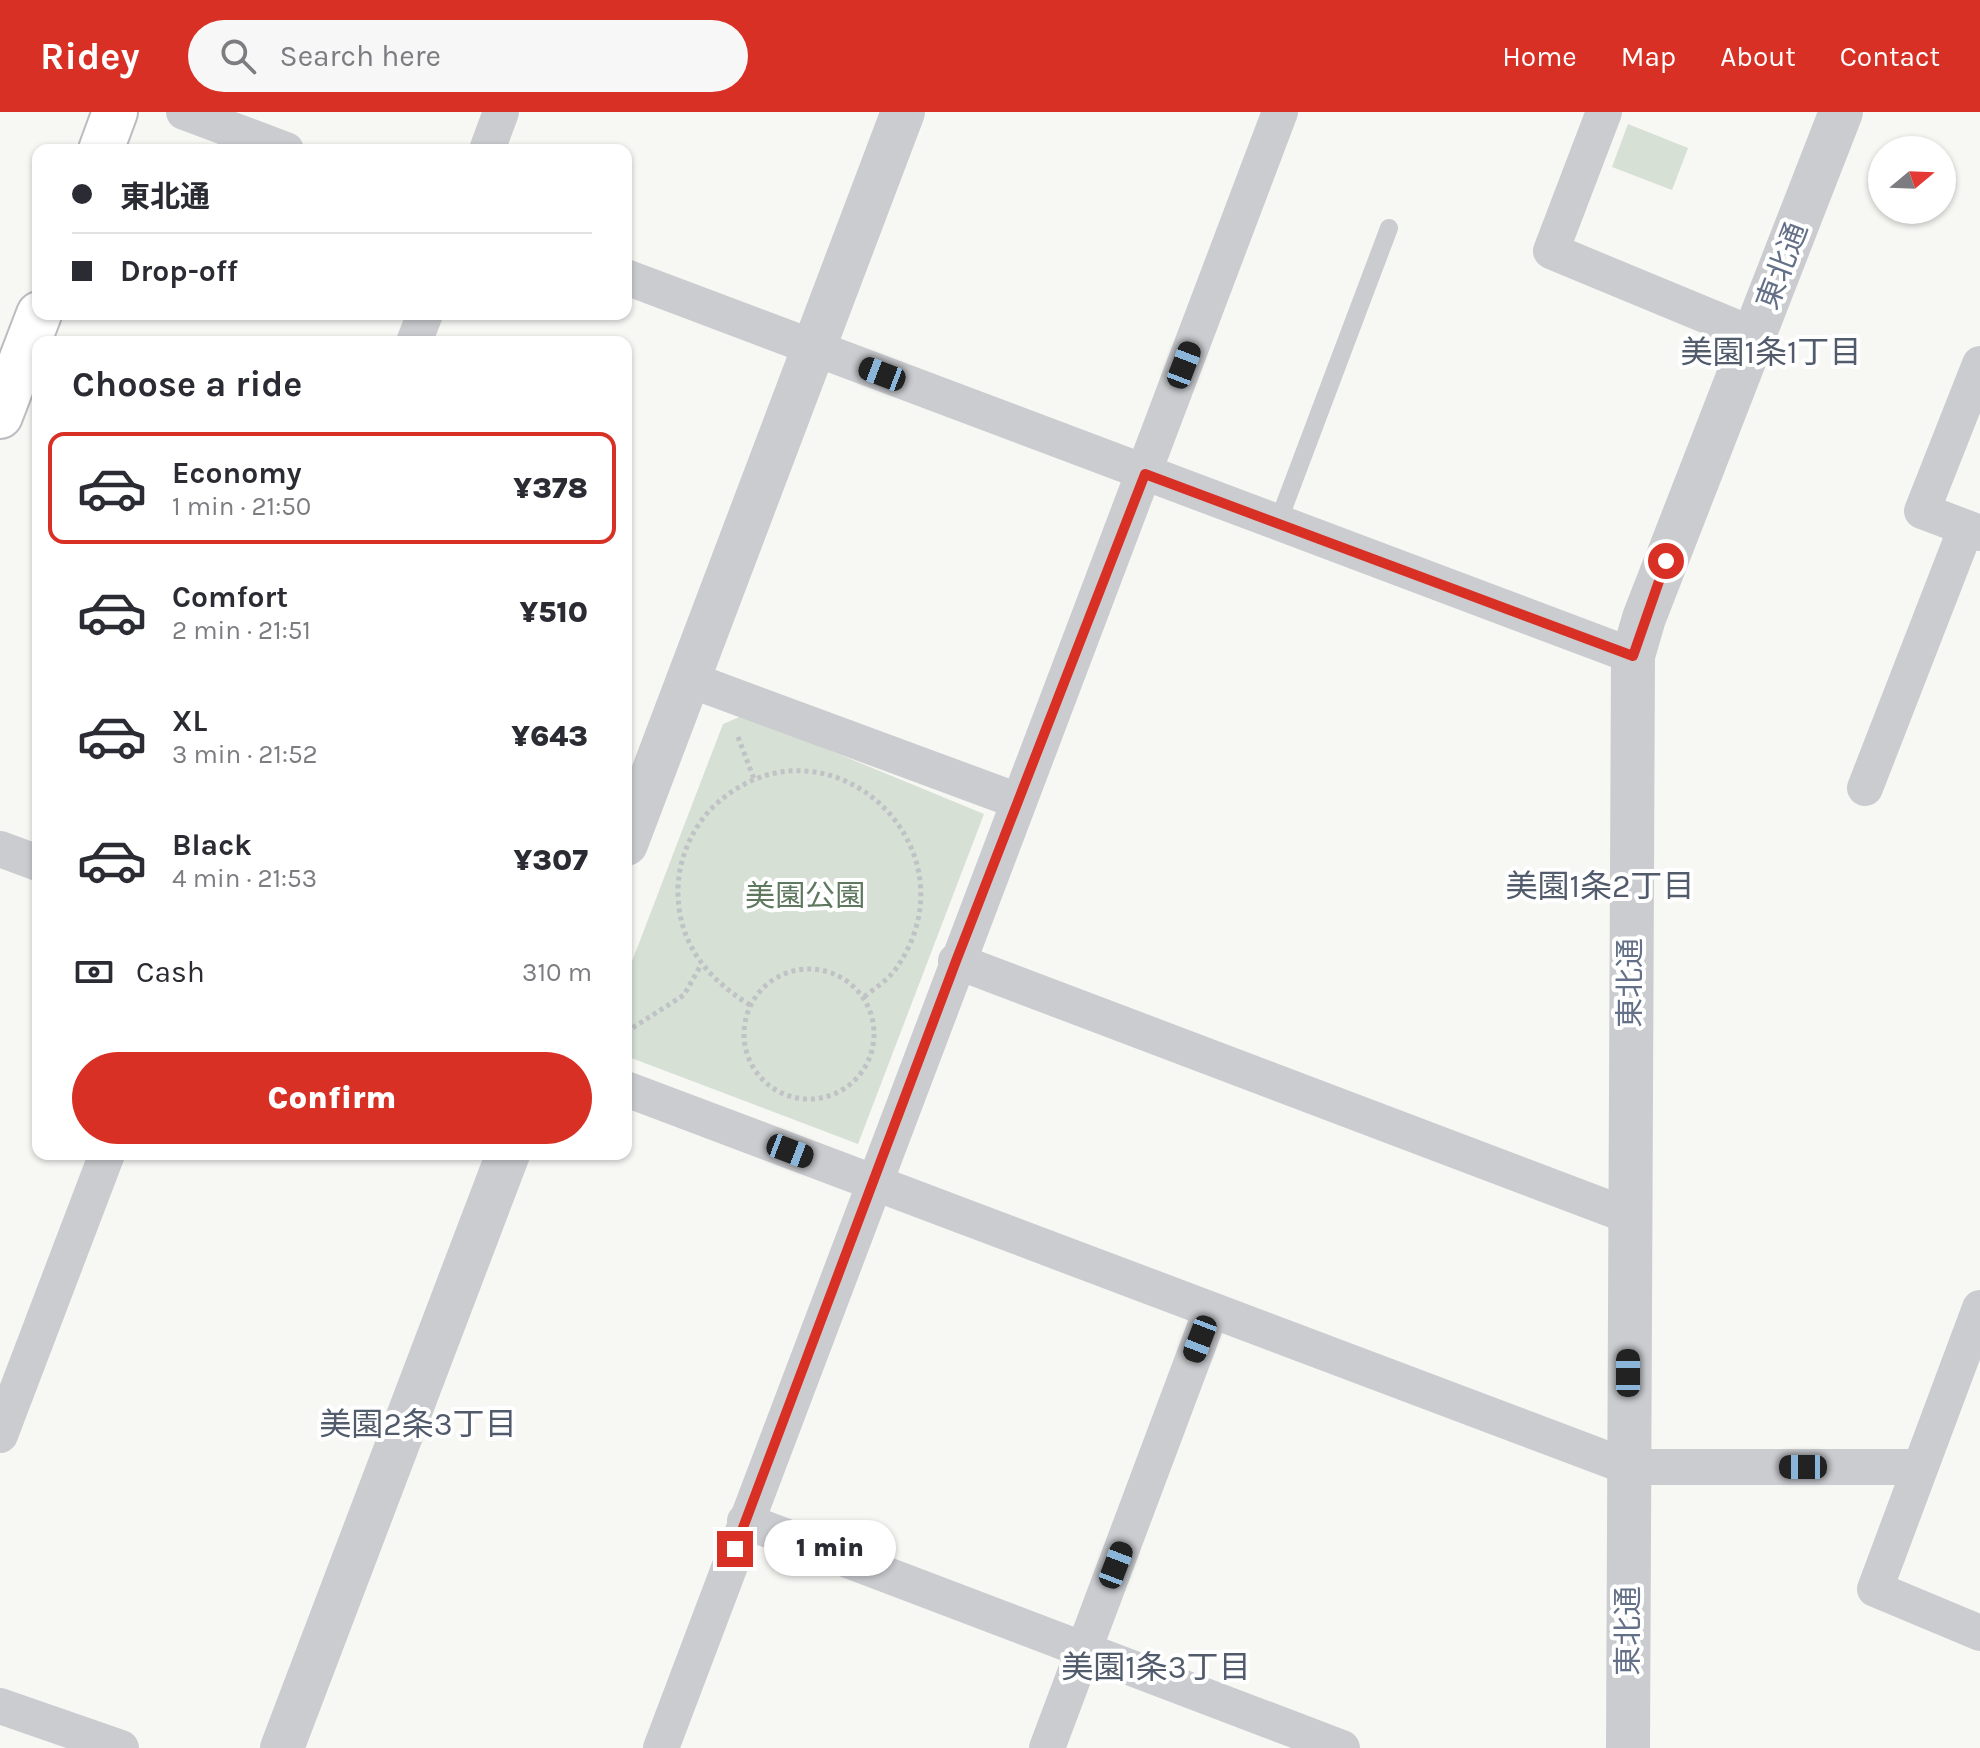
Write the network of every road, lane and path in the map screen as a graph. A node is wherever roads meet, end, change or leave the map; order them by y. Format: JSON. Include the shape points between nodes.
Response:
{"nodes":[{"id":1,"x":115,"y":112,"type":"edge"},
{"id":2,"x":184,"y":112,"type":"edge"},
{"id":3,"x":501,"y":112,"type":"edge"},
{"id":4,"x":903,"y":112,"type":"edge"},
{"id":5,"x":1280,"y":112,"type":"edge"},
{"id":6,"x":1604,"y":112,"type":"edge"},
{"id":7,"x":1841,"y":112,"type":"edge"},
{"id":8,"x":103,"y":144,"type":"edge"},
{"id":9,"x":270,"y":144,"type":"edge"},
{"id":10,"x":489,"y":144,"type":"edge"},
{"id":11,"x":1389,"y":228,"type":"dead end"},
{"id":12,"x":632,"y":279,"type":"edge"},
{"id":13,"x":37,"y":320,"type":"edge"},
{"id":14,"x":1756,"y":336,"type":"junction"},
{"id":15,"x":813,"y":347,"type":"junction"},
{"id":16,"x":1980,"y":364,"type":"edge"},
{"id":17,"x":0,"y":416,"type":"edge"},
{"id":18,"x":1145,"y":474,"type":"junction"},
{"id":19,"x":1277,"y":525,"type":"junction"},
{"id":20,"x":1973,"y":531,"type":"edge"},
{"id":21,"x":1633,"y":656,"type":"junction"},
{"id":22,"x":688,"y":679,"type":"junction"},
{"id":23,"x":737,"y":735,"type":"dead end"},
{"id":24,"x":754,"y":779,"type":"junction"},
{"id":25,"x":1865,"y":788,"type":"dead end"},
{"id":26,"x":1018,"y":801,"type":"junction"},
{"id":27,"x":632,"y":828,"type":"edge"},
{"id":28,"x":0,"y":849,"type":"edge"},
{"id":29,"x":32,"y":861,"type":"edge"},
{"id":30,"x":956,"y":961,"type":"junction"},
{"id":31,"x":701,"y":965,"type":"junction"},
{"id":32,"x":863,"y":998,"type":"junction"},
{"id":33,"x":750,"y":1005,"type":"junction"},
{"id":34,"x":632,"y":1028,"type":"edge"},
{"id":35,"x":632,"y":1091,"type":"edge"},
{"id":36,"x":105,"y":1160,"type":"edge"},
{"id":37,"x":506,"y":1160,"type":"edge"},
{"id":38,"x":872,"y":1182,"type":"junction"},
{"id":39,"x":1629,"y":1216,"type":"junction"},
{"id":40,"x":1980,"y":1308,"type":"edge"},
{"id":41,"x":1211,"y":1311,"type":"junction"},
{"id":42,"x":0,"y":1435,"type":"edge"},
{"id":43,"x":1628,"y":1467,"type":"junction"},
{"id":44,"x":1919,"y":1467,"type":"junction"},
{"id":45,"x":745,"y":1521,"type":"junction"},
{"id":46,"x":1980,"y":1633,"type":"edge"},
{"id":47,"x":1085,"y":1649,"type":"junction"},
{"id":48,"x":0,"y":1706,"type":"edge"},
{"id":49,"x":121,"y":1748,"type":"edge"},
{"id":50,"x":282,"y":1748,"type":"edge"},
{"id":51,"x":661,"y":1748,"type":"edge"},
{"id":52,"x":1047,"y":1748,"type":"edge"},
{"id":53,"x":1342,"y":1748,"type":"edge"},
{"id":54,"x":1628,"y":1748,"type":"edge"}],
"edges":[{"from":1,"to":8,"type":"highway"},
{"from":2,"to":9,"type":"street"},
{"from":3,"to":10,"type":"street"},
{"from":4,"to":15,"type":"street"},
{"from":5,"to":18,"type":"street"},
{"from":6,"to":14,"type":"street","via":[[1551,251]]},
{"from":7,"to":14,"type":"street","name":"東北通"},
{"from":11,"to":19,"type":"lane"},
{"from":12,"to":15,"type":"street"},
{"from":13,"to":17,"type":"highway"},
{"from":14,"to":21,"type":"street","name":"東北通"},
{"from":15,"to":18,"type":"street"},
{"from":15,"to":22,"type":"street"},
{"from":16,"to":20,"type":"street","via":[[1922,511]]},
{"from":18,"to":19,"type":"street"},
{"from":18,"to":26,"type":"street"},
{"from":19,"to":21,"type":"street"},
{"from":20,"to":25,"type":"street"},
{"from":21,"to":39,"type":"street","name":"東北通"},
{"from":22,"to":26,"type":"street"},
{"from":22,"to":27,"type":"street"},
{"from":23,"to":24,"type":"path"},
{"from":24,"to":31,"type":"path","via":[[727,794],[703,817],[681,864],[678,906],[685,937]]},
{"from":24,"to":32,"type":"path","via":[[793,770],[833,775],[870,793],[899,821],[917,857],[922,898],[914,937],[894,972]]},
{"from":26,"to":30,"type":"street"},
{"from":28,"to":29,"type":"street"},
{"from":30,"to":38,"type":"street"},
{"from":30,"to":39,"type":"street"},
{"from":31,"to":33,"type":"path"},
{"from":31,"to":34,"type":"path","via":[[684,995]]},
{"from":32,"to":33,"type":"path","via":[[837,975],[802,969],[770,981]]},
{"from":32,"to":33,"type":"path","via":[[872,1017],[870,1057],[844,1089],[805,1099],[784,1095],[753,1068],[745,1050]]},
{"from":35,"to":38,"type":"street"},
{"from":36,"to":42,"type":"street"},
{"from":37,"to":50,"type":"street"},
{"from":38,"to":41,"type":"street"},
{"from":38,"to":45,"type":"street"},
{"from":39,"to":43,"type":"street","name":"東北通"},
{"from":40,"to":44,"type":"street"},
{"from":41,"to":43,"type":"street"},
{"from":41,"to":47,"type":"street"},
{"from":43,"to":44,"type":"street"},
{"from":43,"to":54,"type":"street","name":"東北通"},
{"from":44,"to":46,"type":"street","via":[[1875,1589]]},
{"from":45,"to":47,"type":"street"},
{"from":45,"to":51,"type":"street"},
{"from":47,"to":52,"type":"street"},
{"from":47,"to":53,"type":"street"},
{"from":48,"to":49,"type":"street"}]}
